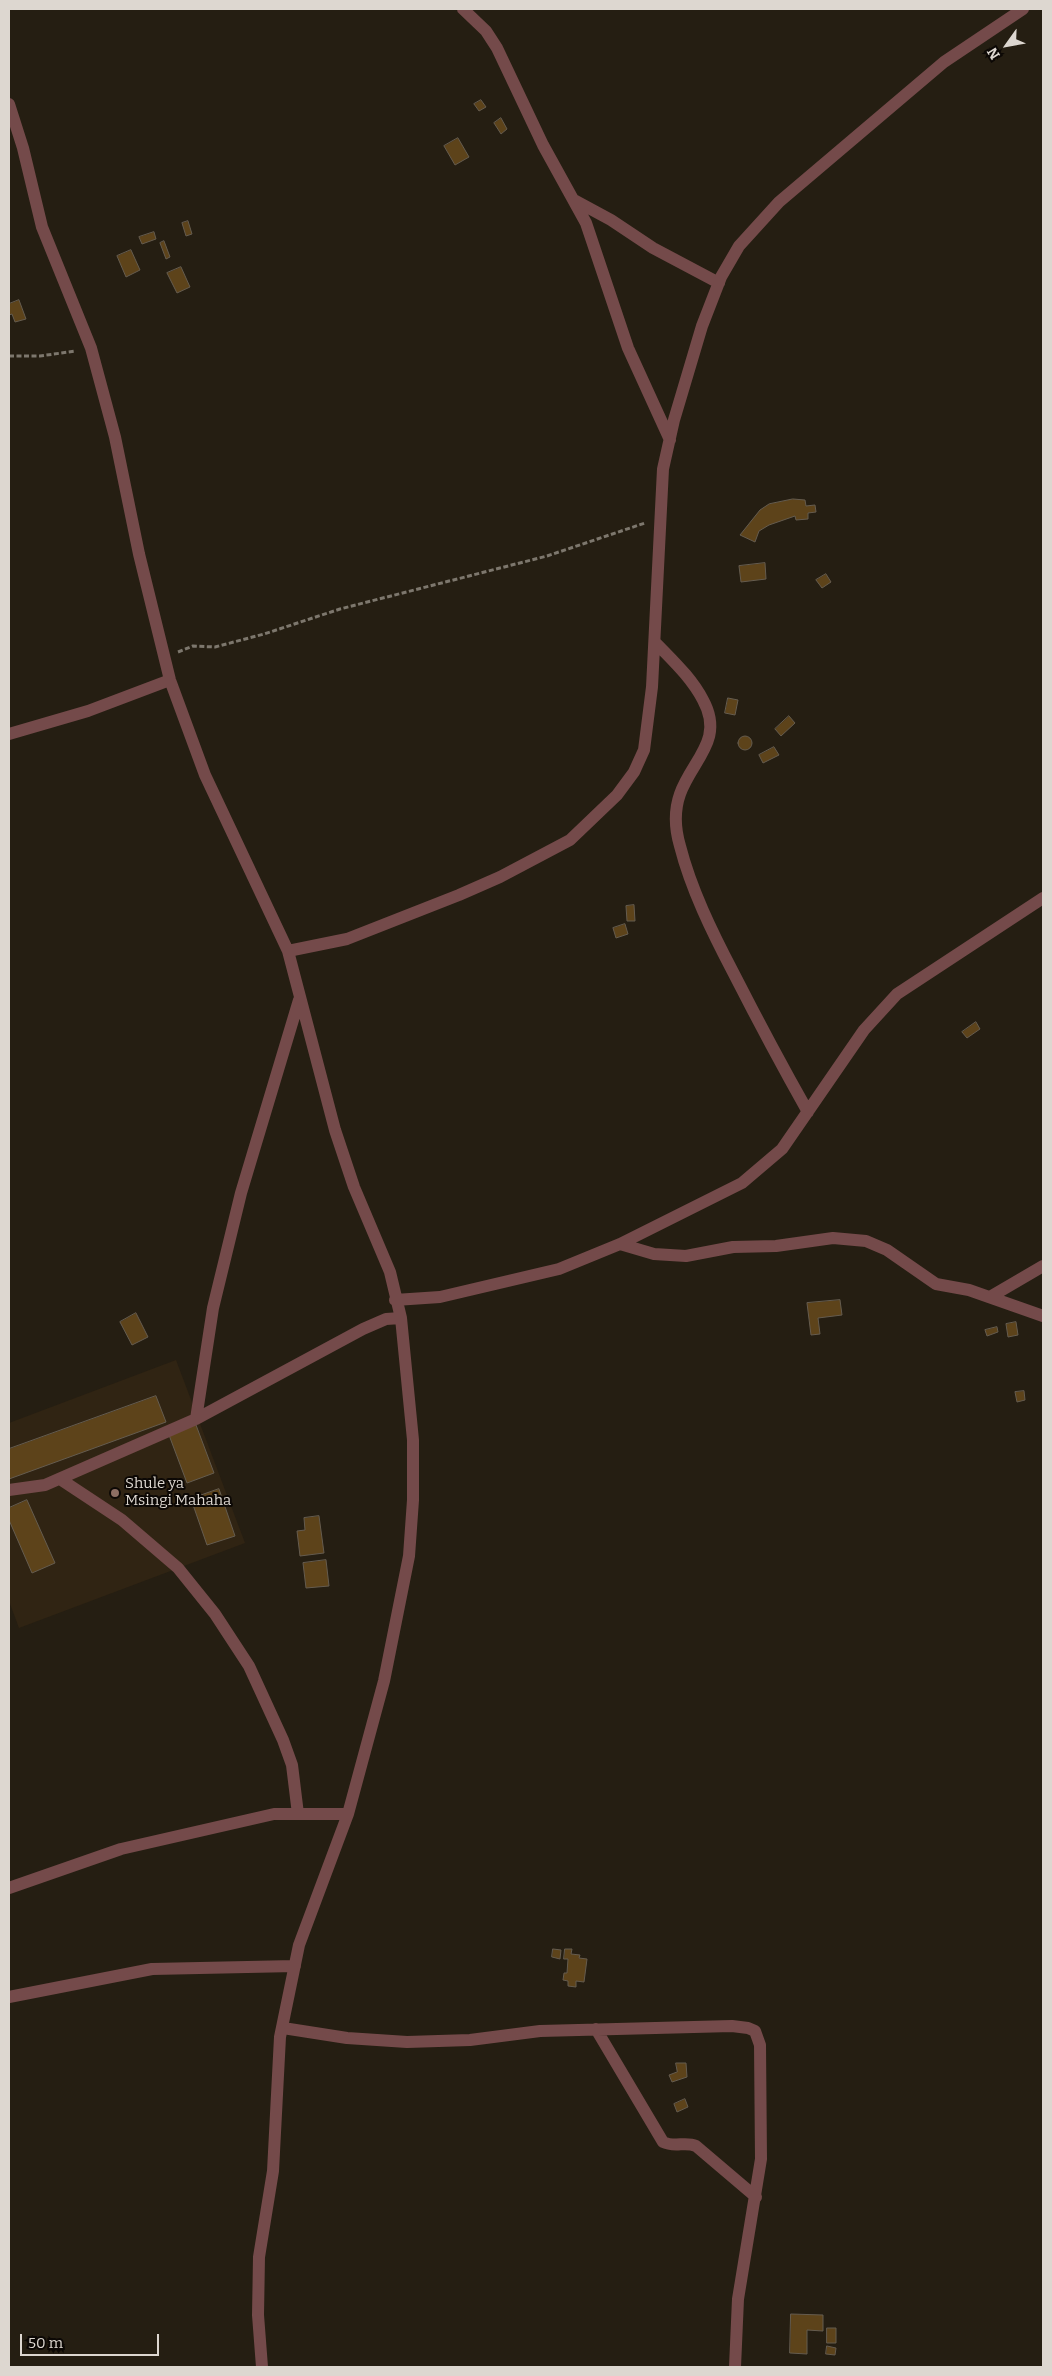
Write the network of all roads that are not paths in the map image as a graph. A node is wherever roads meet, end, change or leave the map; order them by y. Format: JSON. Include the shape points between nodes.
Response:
{"nodes":[{"id":1,"x":463,"y":9,"type":"edge"},
{"id":2,"x":1023,"y":9,"type":"edge"},
{"id":3,"x":9,"y":104,"type":"edge"},
{"id":4,"x":574,"y":200,"type":"junction"},
{"id":5,"x":719,"y":283,"type":"junction"},
{"id":6,"x":670,"y":440,"type":"junction"},
{"id":7,"x":655,"y":642,"type":"junction"},
{"id":8,"x":170,"y":680,"type":"junction"},
{"id":9,"x":9,"y":734,"type":"edge"},
{"id":10,"x":1043,"y":898,"type":"edge"},
{"id":11,"x":288,"y":951,"type":"junction"},
{"id":12,"x":299,"y":998,"type":"junction"},
{"id":13,"x":808,"y":1112,"type":"junction"},
{"id":14,"x":620,"y":1244,"type":"junction"},
{"id":15,"x":1043,"y":1266,"type":"edge"},
{"id":16,"x":990,"y":1297,"type":"junction"},
{"id":17,"x":395,"y":1300,"type":"junction"},
{"id":18,"x":1043,"y":1316,"type":"edge"},
{"id":19,"x":401,"y":1318,"type":"junction"},
{"id":20,"x":196,"y":1419,"type":"junction"},
{"id":21,"x":60,"y":1479,"type":"junction"},
{"id":22,"x":9,"y":1490,"type":"edge"},
{"id":23,"x":298,"y":1814,"type":"junction"},
{"id":24,"x":348,"y":1814,"type":"junction"},
{"id":25,"x":9,"y":1888,"type":"edge"},
{"id":26,"x":295,"y":1966,"type":"junction"},
{"id":27,"x":9,"y":1997,"type":"edge"},
{"id":28,"x":282,"y":2028,"type":"junction"},
{"id":29,"x":596,"y":2030,"type":"junction"},
{"id":30,"x":756,"y":2197,"type":"junction"},
{"id":31,"x":262,"y":2367,"type":"edge"},
{"id":32,"x":734,"y":2367,"type":"edge"}],
"edges":[{"from":1,"to":4,"type":"street","via":[[486,31],[501,54],[543,144]]},
{"from":2,"to":5,"type":"street","via":[[944,62],[779,202],[739,246]]},
{"from":3,"to":8,"type":"street","via":[[42,227],[91,348],[115,437]]},
{"from":4,"to":5,"type":"street"},
{"from":4,"to":6,"type":"street","via":[[586,222],[628,348]]},
{"from":5,"to":6,"type":"street","via":[[702,326]]},
{"from":6,"to":7,"type":"street","via":[[663,470]]},
{"from":7,"to":11,"type":"street","via":[[644,750],[634,772],[617,795],[570,840],[459,895],[347,939]]},
{"from":7,"to":13,"type":"street","via":[[690,678],[710,717],[706,750],[680,794],[675,825],[680,848],[698,899],[723,952]]},
{"from":8,"to":9,"type":"street","via":[[88,711]]},
{"from":8,"to":11,"type":"street","via":[[205,774]]},
{"from":10,"to":13,"type":"street","via":[[898,994],[864,1030]]},
{"from":11,"to":12,"type":"street"},
{"from":12,"to":17,"type":"street","via":[[335,1130],[354,1187],[390,1272]]},
{"from":12,"to":20,"type":"street","via":[[241,1193],[213,1308]]},
{"from":13,"to":14,"type":"street","via":[[782,1149],[742,1183]]},
{"from":14,"to":16,"type":"street","via":[[654,1254],[686,1256],[733,1247],[776,1246],[833,1238],[866,1240],[887,1250],[936,1284]]},
{"from":14,"to":17,"type":"street","via":[[559,1269],[440,1297]]},
{"from":15,"to":16,"type":"street"},
{"from":16,"to":18,"type":"street"},
{"from":17,"to":19,"type":"street"},
{"from":19,"to":20,"type":"street","via":[[386,1319],[364,1329]]},
{"from":19,"to":24,"type":"street","via":[[413,1440],[409,1556],[384,1681]]},
{"from":20,"to":21,"type":"street"},
{"from":21,"to":22,"type":"street","via":[[45,1485]]},
{"from":21,"to":23,"type":"street","via":[[122,1520],[178,1568],[215,1614],[249,1666],[283,1740],[292,1765]]},
{"from":23,"to":24,"type":"street"},
{"from":23,"to":25,"type":"street","via":[[274,1814],[121,1850]]},
{"from":24,"to":26,"type":"street"},
{"from":26,"to":27,"type":"street","via":[[152,1969]]},
{"from":26,"to":28,"type":"street"},
{"from":28,"to":29,"type":"street","via":[[347,2038],[407,2042],[470,2040],[540,2031]]},
{"from":28,"to":31,"type":"street","via":[[273,2171],[259,2257],[258,2315]]},
{"from":29,"to":30,"type":"street","via":[[663,2142],[675,2146],[696,2146]]},
{"from":29,"to":30,"type":"street","via":[[732,2026],[755,2031],[760,2045],[762,2099],[761,2159]]},
{"from":30,"to":32,"type":"street","via":[[738,2299]]}]}
